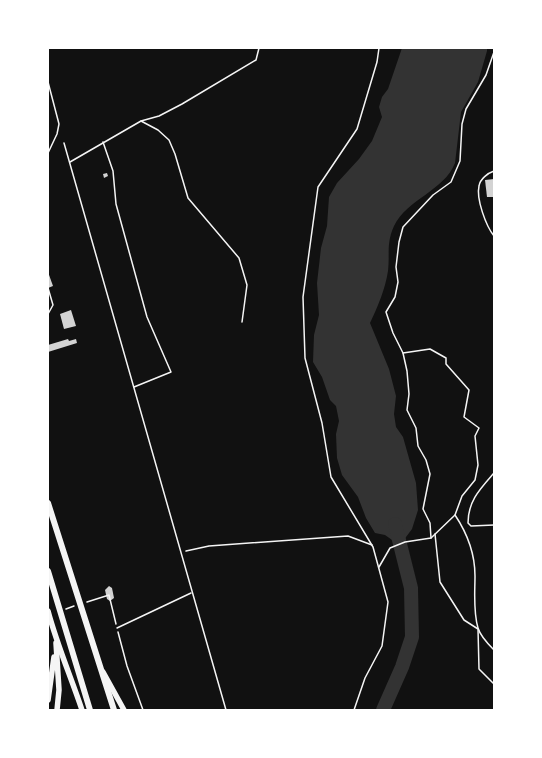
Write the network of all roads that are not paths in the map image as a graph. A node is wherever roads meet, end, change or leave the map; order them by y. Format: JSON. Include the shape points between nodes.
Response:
{"nodes":[{"id":1,"x":260,"y":48,"type":"edge"},
{"id":2,"x":48,"y":82,"type":"edge"},
{"id":3,"x":141,"y":121,"type":"junction"},
{"id":4,"x":103,"y":142,"type":"junction"},
{"id":5,"x":64,"y":143,"type":"dead end"},
{"id":6,"x":48,"y":153,"type":"edge"},
{"id":7,"x":70,"y":162,"type":"junction"},
{"id":8,"x":494,"y":171,"type":"edge"},
{"id":9,"x":494,"y":236,"type":"edge"},
{"id":10,"x":48,"y":288,"type":"edge"},
{"id":11,"x":48,"y":314,"type":"edge"},
{"id":12,"x":242,"y":322,"type":"dead end"},
{"id":13,"x":134,"y":387,"type":"junction"},
{"id":14,"x":494,"y":473,"type":"edge"},
{"id":15,"x":48,"y":503,"type":"edge"},
{"id":16,"x":494,"y":525,"type":"edge"},
{"id":17,"x":48,"y":571,"type":"edge"},
{"id":18,"x":192,"y":593,"type":"junction"},
{"id":19,"x":48,"y":611,"type":"edge"},
{"id":20,"x":117,"y":628,"type":"road end"},
{"id":21,"x":56,"y":639,"type":"junction"},
{"id":22,"x":100,"y":665,"type":"junction"},
{"id":23,"x":48,"y":700,"type":"edge"},
{"id":24,"x":57,"y":710,"type":"edge"},
{"id":25,"x":82,"y":710,"type":"edge"},
{"id":26,"x":90,"y":710,"type":"edge"},
{"id":27,"x":114,"y":710,"type":"edge"},
{"id":28,"x":124,"y":710,"type":"edge"},
{"id":29,"x":226,"y":710,"type":"edge"}],
"edges":[{"from":1,"to":3,"type":"lane","via":[[256,60],[165,112]]},
{"from":2,"to":6,"type":"lane","via":[[59,124]]},
{"from":3,"to":4,"type":"lane"},
{"from":3,"to":12,"type":"lane","via":[[158,130],[169,140],[176,154],[188,198],[239,258],[247,285]]},
{"from":4,"to":7,"type":"lane"},
{"from":4,"to":13,"type":"lane","via":[[113,170],[116,204],[147,317],[171,372]]},
{"from":5,"to":7,"type":"lane"},
{"from":7,"to":13,"type":"lane"},
{"from":8,"to":9,"type":"lane","via":[[484,178],[479,186],[487,227]]},
{"from":10,"to":11,"type":"lane","via":[[53,305]]},
{"from":13,"to":18,"type":"lane"},
{"from":14,"to":16,"type":"lane","via":[[477,492],[468,514],[468,523],[471,526]]},
{"from":15,"to":22,"type":"highway"},
{"from":17,"to":26,"type":"highway"},
{"from":18,"to":20,"type":"lane"},
{"from":18,"to":29,"type":"lane"},
{"from":19,"to":21,"type":"main road"},
{"from":21,"to":23,"type":"main road"},
{"from":21,"to":24,"type":"main road","via":[[59,690]]},
{"from":21,"to":25,"type":"main road"},
{"from":22,"to":27,"type":"highway"},
{"from":22,"to":28,"type":"main road"}]}
